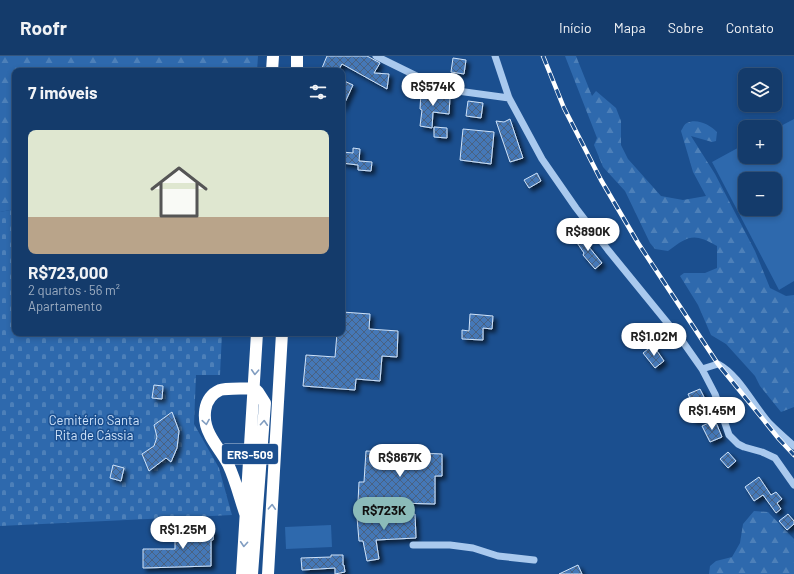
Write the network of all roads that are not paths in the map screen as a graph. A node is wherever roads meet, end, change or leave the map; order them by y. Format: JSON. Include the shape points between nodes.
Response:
{"nodes":[{"id":1,"x":273,"y":56,"type":"edge"},
{"id":2,"x":298,"y":56,"type":"edge"},
{"id":3,"x":376,"y":56,"type":"edge"},
{"id":4,"x":496,"y":56,"type":"edge"},
{"id":5,"x":272,"y":68,"type":"edge"},
{"id":6,"x":297,"y":68,"type":"edge"},
{"id":7,"x":509,"y":98,"type":"junction"},
{"id":8,"x":257,"y":336,"type":"edge"},
{"id":9,"x":282,"y":336,"type":"edge"},
{"id":10,"x":702,"y":369,"type":"junction"},
{"id":11,"x":254,"y":388,"type":"junction"},
{"id":12,"x":794,"y":446,"type":"edge"},
{"id":13,"x":794,"y":485,"type":"edge"},
{"id":14,"x":246,"y":516,"type":"junction"},
{"id":15,"x":413,"y":545,"type":"dead end"},
{"id":16,"x":534,"y":560,"type":"dead end"},
{"id":17,"x":242,"y":574,"type":"edge"},
{"id":18,"x":252,"y":574,"type":"edge"},
{"id":19,"x":268,"y":574,"type":"edge"}],
"edges":[{"from":1,"to":5,"type":"highway"},
{"from":2,"to":6,"type":"highway"},
{"from":3,"to":7,"type":"street","via":[[443,89]]},
{"from":4,"to":7,"type":"street"},
{"from":7,"to":10,"type":"street","via":[[548,169],[603,244]]},
{"from":8,"to":11,"type":"highway","number":"ERS-509","one_way":true},
{"from":19,"to":9,"type":"highway","number":"ERS-509","one_way":true},
{"from":10,"to":12,"type":"street","via":[[718,364],[732,375],[769,423]]},
{"from":10,"to":13,"type":"street","via":[[715,394],[729,435],[744,447],[775,458]]},
{"from":11,"to":14,"type":"highway","number":"ERS-509"},
{"from":11,"to":14,"type":"highway","one_way":true,"via":[[221,389],[210,398],[205,415],[210,436],[233,475]]},
{"from":18,"to":11,"type":"highway","one_way":true,"via":[[265,403]]},
{"from":14,"to":17,"type":"highway","number":"ERS-509","one_way":true},
{"from":15,"to":16,"type":"street","via":[[450,545],[473,548],[498,556]]}]}
